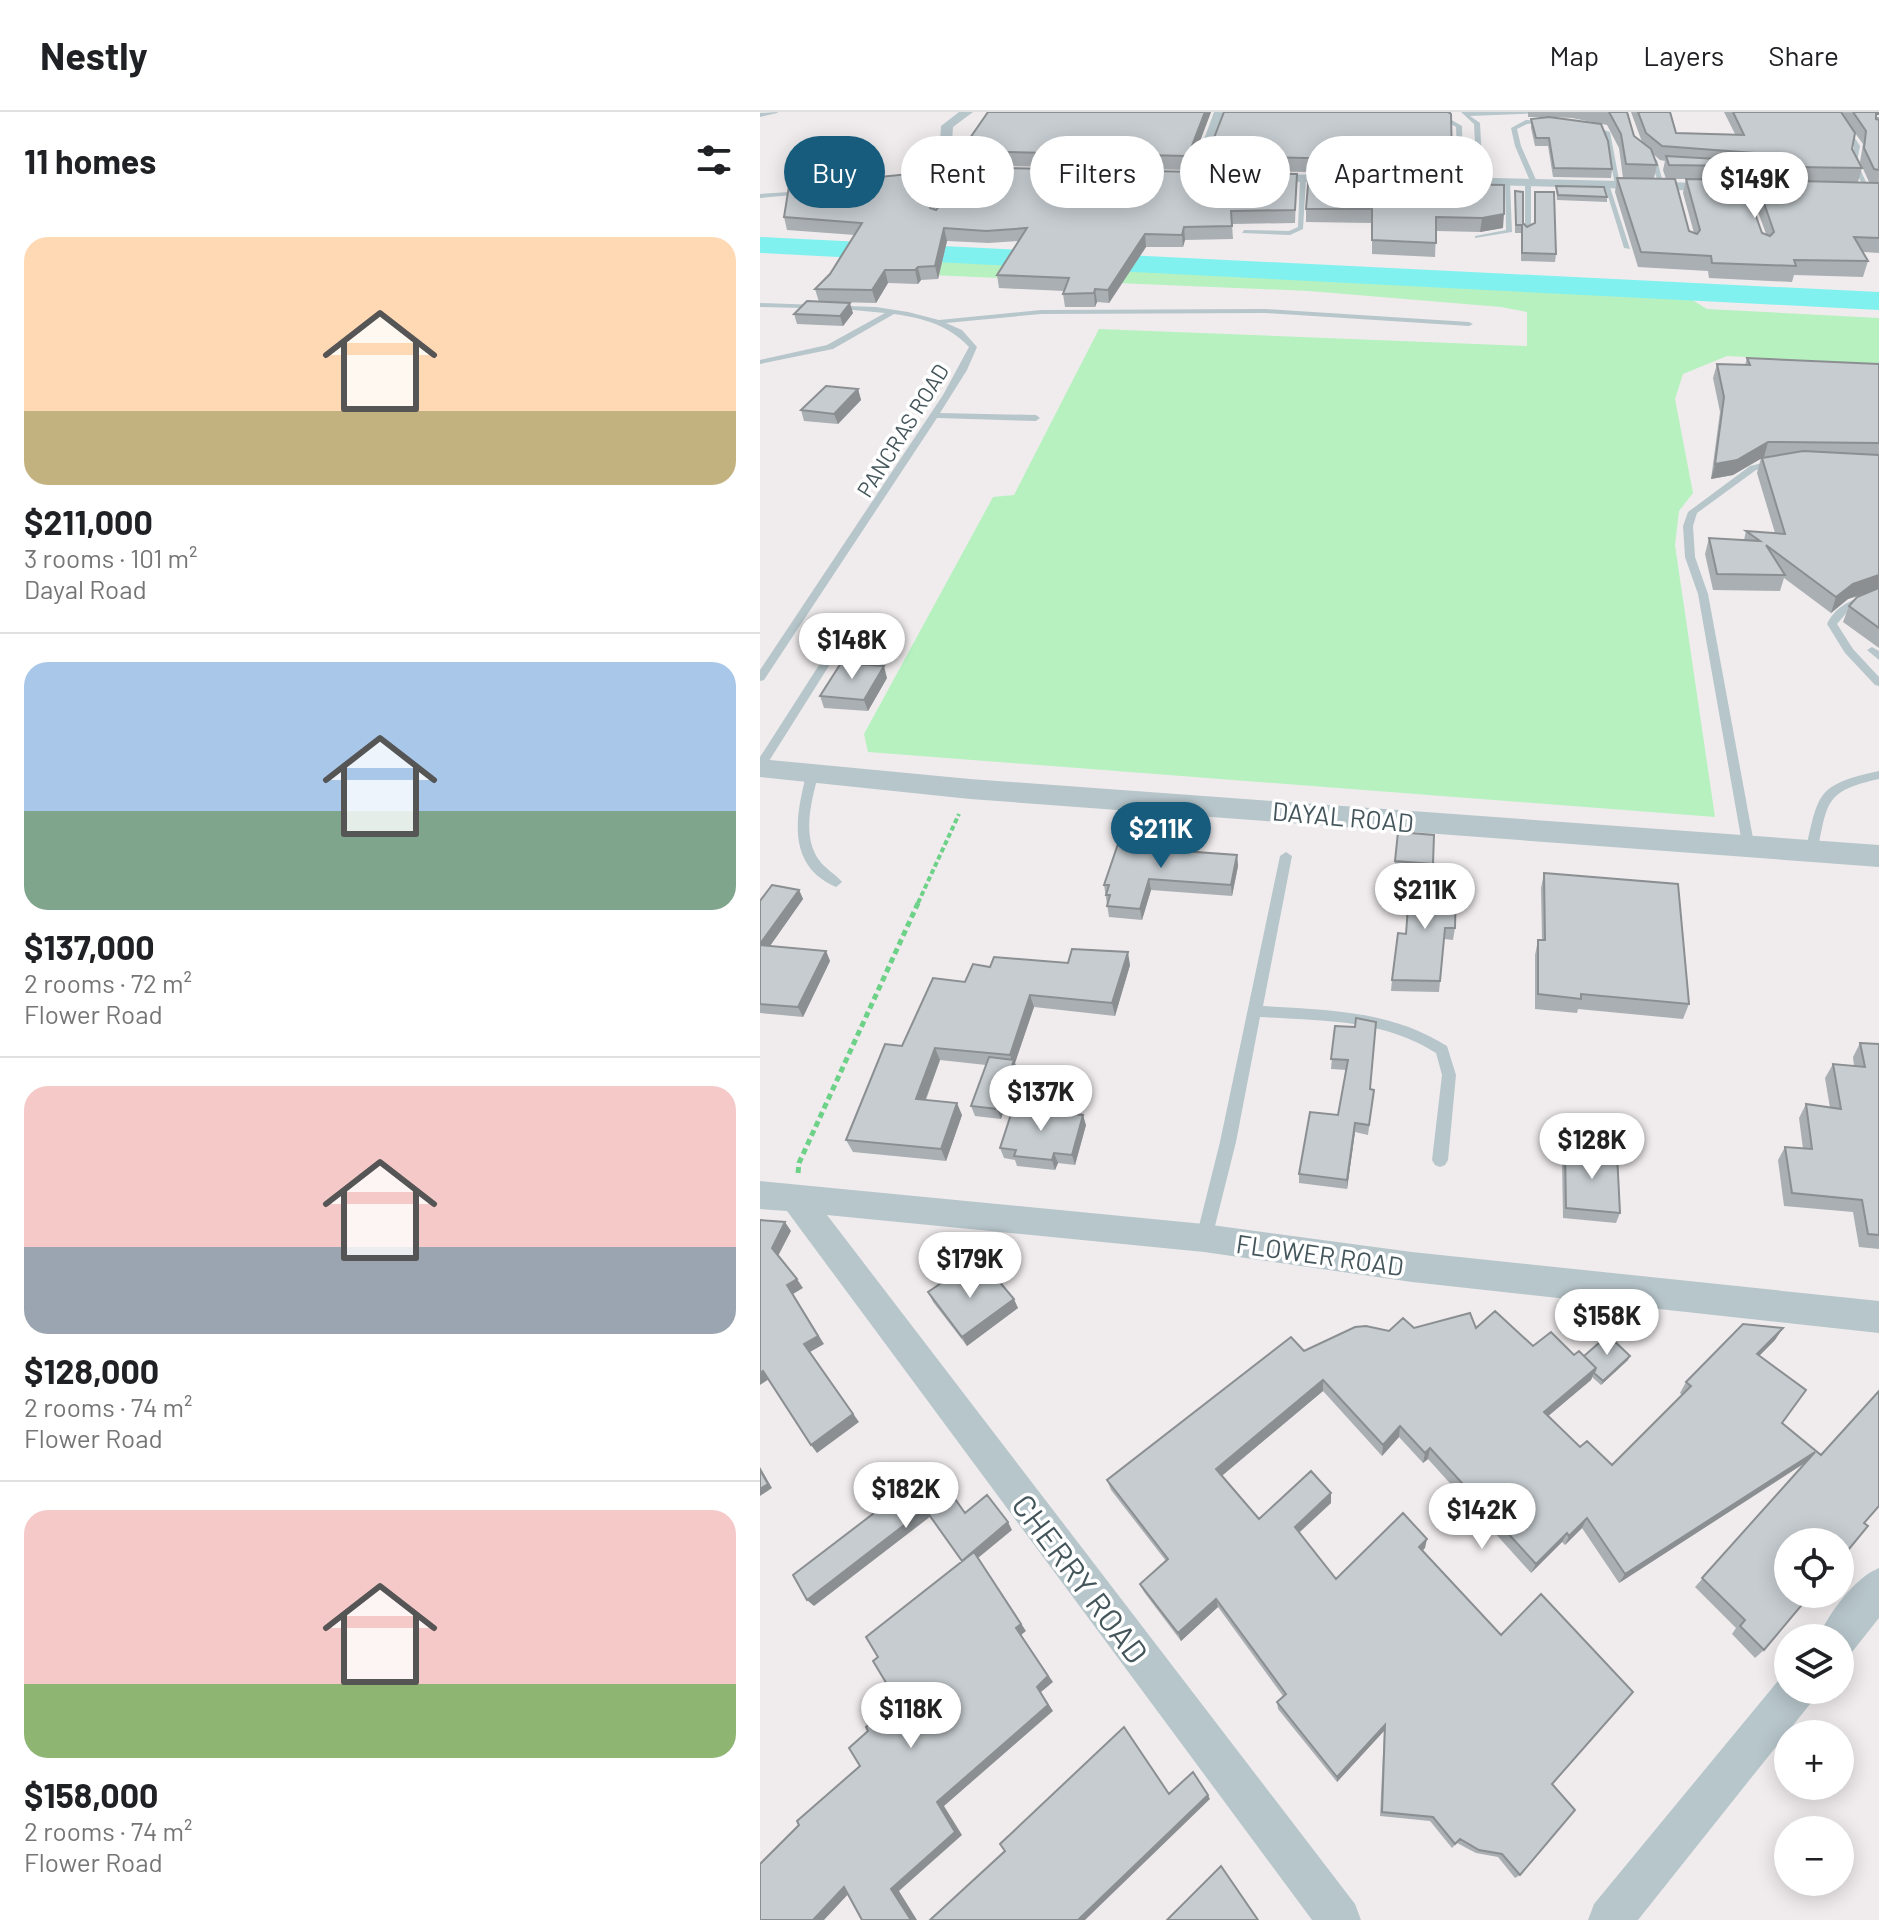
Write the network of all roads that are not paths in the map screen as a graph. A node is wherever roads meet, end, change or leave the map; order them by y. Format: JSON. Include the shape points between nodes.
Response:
{"nodes":[{"id":1,"x":775,"y":112,"type":"edge"},
{"id":2,"x":967,"y":112,"type":"edge"},
{"id":3,"x":1220,"y":112,"type":"edge"},
{"id":4,"x":1434,"y":112,"type":"edge"},
{"id":5,"x":1563,"y":112,"type":"edge"},
{"id":6,"x":1835,"y":112,"type":"edge"},
{"id":7,"x":1462,"y":113,"type":"edge"},
{"id":8,"x":760,"y":115,"type":"edge"},
{"id":9,"x":1557,"y":122,"type":"edge"},
{"id":10,"x":1580,"y":124,"type":"edge"},
{"id":11,"x":946,"y":136,"type":"edge"},
{"id":12,"x":1214,"y":136,"type":"edge"},
{"id":13,"x":1459,"y":136,"type":"edge"},
{"id":14,"x":1478,"y":136,"type":"edge"},
{"id":15,"x":1638,"y":149,"type":"edge"},
{"id":16,"x":1655,"y":165,"type":"junction"},
{"id":17,"x":1671,"y":166,"type":"edge"},
{"id":18,"x":1290,"y":179,"type":"edge"},
{"id":19,"x":1303,"y":179,"type":"joint"},
{"id":20,"x":1493,"y":181,"type":"edge"},
{"id":21,"x":901,"y":182,"type":"edge"},
{"id":22,"x":1507,"y":182,"type":"junction"},
{"id":23,"x":1531,"y":182,"type":"junction"},
{"id":24,"x":889,"y":184,"type":"edge"},
{"id":25,"x":1612,"y":184,"type":"junction"},
{"id":26,"x":760,"y":188,"type":"edge"},
{"id":27,"x":1671,"y":189,"type":"junction"},
{"id":28,"x":1806,"y":189,"type":"edge"},
{"id":29,"x":1853,"y":190,"type":"edge"},
{"id":30,"x":1874,"y":190,"type":"edge"},
{"id":31,"x":762,"y":196,"type":"edge"},
{"id":32,"x":760,"y":205,"type":"edge"},
{"id":33,"x":935,"y":208,"type":"edge"},
{"id":34,"x":937,"y":218,"type":"edge"},
{"id":35,"x":1528,"y":231,"type":"edge"},
{"id":36,"x":1244,"y":232,"type":"edge"},
{"id":37,"x":1477,"y":237,"type":"edge"},
{"id":38,"x":1628,"y":248,"type":"dead end"},
{"id":39,"x":760,"y":305,"type":"edge"},
{"id":40,"x":893,"y":312,"type":"junction"},
{"id":41,"x":940,"y":321,"type":"junction"},
{"id":42,"x":1469,"y":324,"type":"dead end"},
{"id":43,"x":760,"y":362,"type":"edge"},
{"id":44,"x":934,"y":415,"type":"junction"},
{"id":45,"x":1036,"y":418,"type":"dead end"},
{"id":46,"x":1788,"y":461,"type":"edge"},
{"id":47,"x":1879,"y":594,"type":"edge"},
{"id":48,"x":849,"y":626,"type":"dead end"},
{"id":49,"x":760,"y":678,"type":"edge"},
{"id":50,"x":1879,"y":683,"type":"edge"},
{"id":51,"x":760,"y":767,"type":"edge"},
{"id":52,"x":813,"y":772,"type":"junction"},
{"id":53,"x":1879,"y":775,"type":"edge"},
{"id":54,"x":1749,"y":849,"type":"junction"},
{"id":55,"x":1811,"y":853,"type":"junction"},
{"id":56,"x":1286,"y":856,"type":"dead end"},
{"id":57,"x":1879,"y":856,"type":"edge"},
{"id":58,"x":836,"y":882,"type":"dead end"},
{"id":59,"x":1254,"y":1011,"type":"junction"},
{"id":60,"x":1440,"y":1160,"type":"dead end"},
{"id":61,"x":777,"y":1196,"type":"edge"},
{"id":62,"x":1204,"y":1238,"type":"junction"},
{"id":63,"x":1879,"y":1317,"type":"edge"},
{"id":64,"x":1879,"y":1587,"type":"edge"},
{"id":65,"x":1849,"y":1624,"type":"edge"},
{"id":66,"x":1785,"y":1704,"type":"edge"},
{"id":67,"x":1339,"y":1920,"type":"edge"},
{"id":68,"x":1610,"y":1920,"type":"edge"}],
"edges":[{"from":1,"to":8,"type":"lane"},
{"from":2,"to":11,"type":"street","via":[[947,126]]},
{"from":3,"to":12,"type":"street"},
{"from":4,"to":13,"type":"lane","via":[[1459,126]]},
{"from":5,"to":7,"type":"lane"},
{"from":6,"to":30,"type":"lane","via":[[1857,146],[1854,162]]},
{"from":7,"to":14,"type":"lane","via":[[1477,123]]},
{"from":9,"to":23,"type":"lane","via":[[1526,122],[1514,128]]},
{"from":10,"to":25,"type":"lane","via":[[1607,132]]},
{"from":15,"to":16,"type":"lane"},
{"from":16,"to":17,"type":"lane"},
{"from":16,"to":27,"type":"lane"},
{"from":18,"to":19,"type":"street"},
{"from":19,"to":36,"type":"lane","via":[[1301,228],[1290,233]]},
{"from":20,"to":22,"type":"street"},
{"from":21,"to":24,"type":"lane"},
{"from":22,"to":23,"type":"street"},
{"from":22,"to":37,"type":"lane","via":[[1509,232]]},
{"from":23,"to":25,"type":"street"},
{"from":23,"to":35,"type":"lane"},
{"from":25,"to":27,"type":"street"},
{"from":25,"to":38,"type":"lane"},
{"from":26,"to":31,"type":"lane","via":[[806,188]]},
{"from":27,"to":28,"type":"street","via":[[1746,194]]},
{"from":29,"to":30,"type":"street"},
{"from":31,"to":32,"type":"lane"},
{"from":33,"to":34,"type":"lane"},
{"from":39,"to":40,"type":"lane","name":"PANCRAS ROAD"},
{"from":40,"to":41,"type":"lane","name":"PANCRAS ROAD"},
{"from":40,"to":43,"type":"lane","via":[[830,347]]},
{"from":41,"to":42,"type":"lane","via":[[1041,312],[1265,311]]},
{"from":41,"to":44,"type":"lane","name":"PANCRAS ROAD","via":[[959,330],[973,347]]},
{"from":44,"to":45,"type":"lane"},
{"from":44,"to":49,"type":"lane","name":"PANCRAS ROAD"},
{"from":46,"to":54,"type":"lane","via":[[1753,468],[1693,512],[1688,526]]},
{"from":47,"to":50,"type":"lane","via":[[1842,609],[1832,624]]},
{"from":48,"to":51,"type":"lane"},
{"from":51,"to":52,"type":"street","name":"DAYAL ROAD"},
{"from":52,"to":54,"type":"street","name":"DAYAL ROAD","via":[[970,789]]},
{"from":52,"to":58,"type":"lane","via":[[804,805],[806,847],[816,865]]},
{"from":53,"to":55,"type":"lane","via":[[1835,786],[1825,798]]},
{"from":54,"to":55,"type":"street","name":"DAYAL ROAD"},
{"from":55,"to":57,"type":"street","name":"DAYAL ROAD"},
{"from":56,"to":59,"type":"lane"},
{"from":59,"to":60,"type":"lane","via":[[1407,1029],[1442,1050],[1449,1075]]},
{"from":59,"to":62,"type":"lane"},
{"from":61,"to":62,"type":"street","name":"FLOWER ROAD"},
{"from":61,"to":67,"type":"street","name":"CHERRY ROAD"},
{"from":62,"to":63,"type":"street","name":"FLOWER ROAD","via":[[1412,1267]]},
{"from":64,"to":65,"type":"street"},
{"from":66,"to":68,"type":"street"}]}
